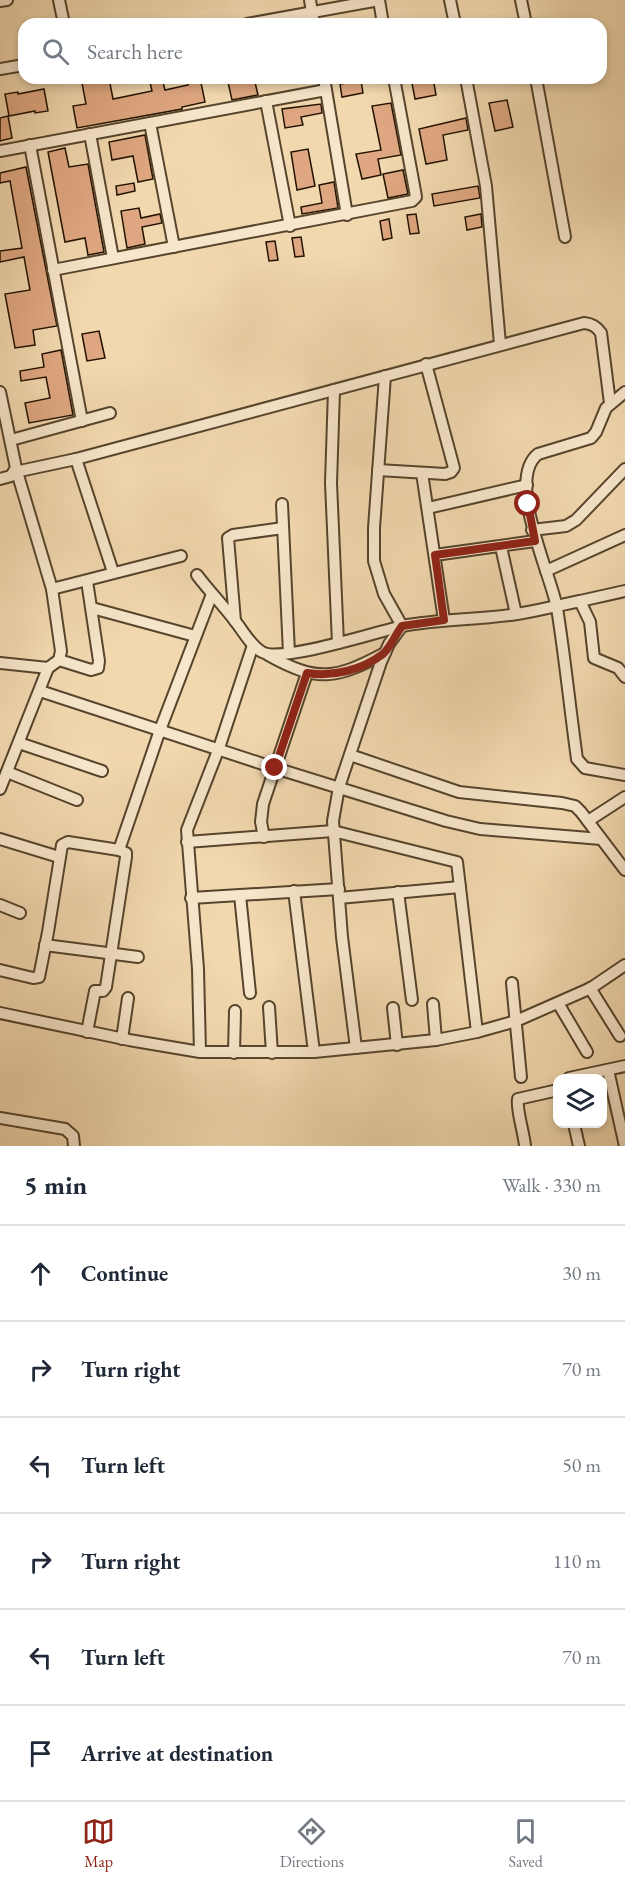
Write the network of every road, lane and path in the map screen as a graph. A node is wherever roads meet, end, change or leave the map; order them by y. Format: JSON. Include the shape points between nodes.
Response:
{"nodes":[{"id":1,"x":7,"y":0,"type":"edge"},
{"id":2,"x":59,"y":0,"type":"edge"},
{"id":3,"x":310,"y":0,"type":"edge"},
{"id":4,"x":379,"y":0,"type":"edge"},
{"id":5,"x":450,"y":0,"type":"edge"},
{"id":6,"x":521,"y":0,"type":"edge"},
{"id":7,"x":0,"y":1,"type":"edge"},
{"id":8,"x":312,"y":12,"type":"junction"},
{"id":9,"x":63,"y":18,"type":"edge"},
{"id":10,"x":280,"y":18,"type":"edge"},
{"id":11,"x":313,"y":18,"type":"edge"},
{"id":12,"x":382,"y":18,"type":"edge"},
{"id":13,"x":454,"y":18,"type":"edge"},
{"id":14,"x":525,"y":18,"type":"edge"},
{"id":15,"x":18,"y":66,"type":"edge"},
{"id":16,"x":0,"y":69,"type":"edge"},
{"id":17,"x":325,"y":84,"type":"edge"},
{"id":18,"x":395,"y":84,"type":"edge"},
{"id":19,"x":467,"y":84,"type":"edge"},
{"id":20,"x":537,"y":84,"type":"edge"},
{"id":21,"x":326,"y":90,"type":"junction"},
{"id":22,"x":266,"y":101,"type":"junction"},
{"id":23,"x":150,"y":123,"type":"junction"},
{"id":24,"x":90,"y":134,"type":"junction"},
{"id":25,"x":30,"y":146,"type":"junction"},
{"id":26,"x":0,"y":151,"type":"edge"},
{"id":27,"x":347,"y":215,"type":"junction"},
{"id":28,"x":290,"y":226,"type":"junction"},
{"id":29,"x":565,"y":237,"type":"dead end"},
{"id":30,"x":174,"y":247,"type":"junction"},
{"id":31,"x":113,"y":258,"type":"junction"},
{"id":32,"x":53,"y":270,"type":"junction"},
{"id":33,"x":500,"y":344,"type":"junction"},
{"id":34,"x":426,"y":364,"type":"junction"},
{"id":35,"x":385,"y":376,"type":"junction"},
{"id":36,"x":334,"y":390,"type":"junction"},
{"id":37,"x":0,"y":392,"type":"edge"},
{"id":38,"x":625,"y":392,"type":"edge"},
{"id":39,"x":610,"y":403,"type":"junction"},
{"id":40,"x":110,"y":413,"type":"dead end"},
{"id":41,"x":82,"y":421,"type":"junction"},
{"id":42,"x":11,"y":440,"type":"junction"},
{"id":43,"x":76,"y":459,"type":"junction"},
{"id":44,"x":625,"y":469,"type":"edge"},
{"id":45,"x":378,"y":470,"type":"junction"},
{"id":46,"x":16,"y":472,"type":"junction"},
{"id":47,"x":422,"y":473,"type":"junction"},
{"id":48,"x":0,"y":479,"type":"edge"},
{"id":49,"x":526,"y":485,"type":"junction"},
{"id":50,"x":282,"y":504,"type":"dead end"},
{"id":51,"x":428,"y":508,"type":"junction"},
{"id":52,"x":283,"y":528,"type":"junction"},
{"id":53,"x":533,"y":535,"type":"junction"},
{"id":54,"x":625,"y":535,"type":"edge"},
{"id":55,"x":501,"y":547,"type":"junction"},
{"id":56,"x":435,"y":555,"type":"junction"},
{"id":57,"x":181,"y":556,"type":"dead end"},
{"id":58,"x":546,"y":571,"type":"junction"},
{"id":59,"x":113,"y":572,"type":"junction"},
{"id":60,"x":197,"y":575,"type":"dead end"},
{"id":61,"x":87,"y":581,"type":"junction"},
{"id":62,"x":52,"y":589,"type":"junction"},
{"id":63,"x":625,"y":591,"type":"edge"},
{"id":64,"x":212,"y":594,"type":"junction"},
{"id":65,"x":580,"y":600,"type":"junction"},
{"id":66,"x":556,"y":606,"type":"junction"},
{"id":67,"x":92,"y":608,"type":"junction"},
{"id":68,"x":516,"y":614,"type":"junction"},
{"id":69,"x":444,"y":620,"type":"junction"},
{"id":70,"x":235,"y":621,"type":"junction"},
{"id":71,"x":402,"y":626,"type":"junction"},
{"id":72,"x":195,"y":636,"type":"junction"},
{"id":73,"x":338,"y":644,"type":"junction"},
{"id":74,"x":253,"y":645,"type":"junction"},
{"id":75,"x":289,"y":653,"type":"junction"},
{"id":76,"x":385,"y":653,"type":"junction"},
{"id":77,"x":268,"y":655,"type":"junction"},
{"id":78,"x":59,"y":660,"type":"junction"},
{"id":79,"x":0,"y":663,"type":"edge"},
{"id":80,"x":48,"y":668,"type":"junction"},
{"id":81,"x":623,"y":670,"type":"edge"},
{"id":82,"x":307,"y":673,"type":"junction"},
{"id":83,"x":40,"y":691,"type":"junction"},
{"id":84,"x":160,"y":730,"type":"junction"},
{"id":85,"x":19,"y":743,"type":"junction"},
{"id":86,"x":219,"y":748,"type":"junction"},
{"id":87,"x":350,"y":755,"type":"junction"},
{"id":88,"x":275,"y":768,"type":"junction"},
{"id":89,"x":102,"y":771,"type":"dead end"},
{"id":90,"x":7,"y":772,"type":"junction"},
{"id":91,"x":625,"y":775,"type":"edge"},
{"id":92,"x":339,"y":787,"type":"junction"},
{"id":93,"x":0,"y":789,"type":"edge"},
{"id":94,"x":625,"y":796,"type":"edge"},
{"id":95,"x":77,"y":800,"type":"dead end"},
{"id":96,"x":588,"y":821,"type":"junction"},
{"id":97,"x":333,"y":831,"type":"junction"},
{"id":98,"x":264,"y":837,"type":"junction"},
{"id":99,"x":0,"y":839,"type":"edge"},
{"id":100,"x":601,"y":839,"type":"junction"},
{"id":101,"x":187,"y":842,"type":"junction"},
{"id":102,"x":119,"y":850,"type":"junction"},
{"id":103,"x":59,"y":857,"type":"junction"},
{"id":104,"x":625,"y":870,"type":"edge"},
{"id":105,"x":460,"y":886,"type":"junction"},
{"id":106,"x":294,"y":891,"type":"junction"},
{"id":107,"x":398,"y":892,"type":"junction"},
{"id":108,"x":339,"y":893,"type":"junction"},
{"id":109,"x":240,"y":895,"type":"junction"},
{"id":110,"x":191,"y":898,"type":"junction"},
{"id":111,"x":0,"y":905,"type":"edge"},
{"id":112,"x":20,"y":913,"type":"dead end"},
{"id":113,"x":45,"y":945,"type":"junction"},
{"id":114,"x":112,"y":954,"type":"junction"},
{"id":115,"x":138,"y":957,"type":"dead end"},
{"id":116,"x":625,"y":965,"type":"edge"},
{"id":117,"x":0,"y":970,"type":"edge"},
{"id":118,"x":512,"y":983,"type":"dead end"},
{"id":119,"x":590,"y":988,"type":"junction"},
{"id":120,"x":250,"y":993,"type":"dead end"},
{"id":121,"x":128,"y":998,"type":"dead end"},
{"id":122,"x":412,"y":1000,"type":"dead end"},
{"id":123,"x":558,"y":1003,"type":"junction"},
{"id":124,"x":433,"y":1004,"type":"dead end"},
{"id":125,"x":269,"y":1007,"type":"dead end"},
{"id":126,"x":393,"y":1008,"type":"dead end"},
{"id":127,"x":235,"y":1011,"type":"dead end"},
{"id":128,"x":0,"y":1014,"type":"edge"},
{"id":129,"x":516,"y":1021,"type":"junction"},
{"id":130,"x":87,"y":1032,"type":"junction"},
{"id":131,"x":477,"y":1032,"type":"junction"},
{"id":132,"x":620,"y":1036,"type":"dead end"},
{"id":133,"x":122,"y":1039,"type":"junction"},
{"id":134,"x":436,"y":1040,"type":"junction"},
{"id":135,"x":397,"y":1045,"type":"junction"},
{"id":136,"x":356,"y":1048,"type":"junction"},
{"id":137,"x":200,"y":1052,"type":"junction"},
{"id":138,"x":314,"y":1052,"type":"junction"},
{"id":139,"x":587,"y":1052,"type":"dead end"},
{"id":140,"x":234,"y":1053,"type":"junction"},
{"id":141,"x":272,"y":1053,"type":"junction"},
{"id":142,"x":625,"y":1066,"type":"edge"},
{"id":143,"x":608,"y":1070,"type":"junction"},
{"id":144,"x":588,"y":1074,"type":"edge"},
{"id":145,"x":521,"y":1077,"type":"dead end"},
{"id":146,"x":553,"y":1091,"type":"edge"},
{"id":147,"x":0,"y":1118,"type":"edge"},
{"id":148,"x":575,"y":1128,"type":"edge"},
{"id":149,"x":74,"y":1146,"type":"edge"},
{"id":150,"x":525,"y":1146,"type":"edge"},
{"id":151,"x":579,"y":1146,"type":"edge"},
{"id":152,"x":625,"y":1146,"type":"edge"}],
"edges":[{"from":1,"to":7,"type":"street"},
{"from":2,"to":9,"type":"street"},
{"from":3,"to":8,"type":"street"},
{"from":4,"to":8,"type":"street"},
{"from":4,"to":12,"type":"street"},
{"from":5,"to":13,"type":"street"},
{"from":6,"to":14,"type":"street"},
{"from":8,"to":10,"type":"street"},
{"from":8,"to":11,"type":"street"},
{"from":15,"to":16,"type":"street"},
{"from":17,"to":21,"type":"street"},
{"from":18,"to":27,"type":"street","via":[[416,197],[406,204]]},
{"from":19,"to":33,"type":"street","via":[[486,186]]},
{"from":20,"to":29,"type":"street"},
{"from":21,"to":22,"type":"street"},
{"from":21,"to":27,"type":"street"},
{"from":22,"to":23,"type":"street"},
{"from":22,"to":28,"type":"street"},
{"from":23,"to":24,"type":"street"},
{"from":23,"to":30,"type":"street"},
{"from":24,"to":25,"type":"street"},
{"from":24,"to":31,"type":"street"},
{"from":25,"to":26,"type":"street"},
{"from":25,"to":32,"type":"street"},
{"from":27,"to":28,"type":"street"},
{"from":28,"to":30,"type":"street"},
{"from":30,"to":31,"type":"street"},
{"from":31,"to":32,"type":"street"},
{"from":32,"to":41,"type":"street"},
{"from":33,"to":34,"type":"street"},
{"from":33,"to":39,"type":"street","via":[[591,323],[600,333]]},
{"from":34,"to":35,"type":"street"},
{"from":34,"to":47,"type":"street","via":[[454,468],[446,474]]},
{"from":35,"to":36,"type":"street"},
{"from":35,"to":45,"type":"street"},
{"from":36,"to":43,"type":"street"},
{"from":36,"to":73,"type":"street","via":[[331,483]]},
{"from":37,"to":42,"type":"street"},
{"from":38,"to":39,"type":"street"},
{"from":39,"to":49,"type":"street","via":[[591,438],[533,458]]},
{"from":40,"to":41,"type":"street"},
{"from":41,"to":42,"type":"street"},
{"from":42,"to":46,"type":"street"},
{"from":43,"to":46,"type":"street"},
{"from":43,"to":59,"type":"street"},
{"from":44,"to":53,"type":"street","via":[[576,520]]},
{"from":45,"to":47,"type":"street"},
{"from":45,"to":71,"type":"street","via":[[374,561],[384,594]]},
{"from":46,"to":48,"type":"street"},
{"from":46,"to":62,"type":"street"},
{"from":47,"to":51,"type":"street"},
{"from":49,"to":51,"type":"street"},
{"from":49,"to":53,"type":"street"},
{"from":50,"to":52,"type":"street"},
{"from":51,"to":56,"type":"street"},
{"from":52,"to":70,"type":"street","via":[[228,538]]},
{"from":52,"to":75,"type":"street"},
{"from":53,"to":55,"type":"street"},
{"from":53,"to":58,"type":"street"},
{"from":54,"to":58,"type":"street"},
{"from":55,"to":56,"type":"street"},
{"from":55,"to":68,"type":"street"},
{"from":56,"to":69,"type":"street"},
{"from":57,"to":59,"type":"street"},
{"from":58,"to":66,"type":"street"},
{"from":59,"to":61,"type":"street"},
{"from":60,"to":64,"type":"street"},
{"from":61,"to":62,"type":"street"},
{"from":61,"to":67,"type":"street"},
{"from":62,"to":78,"type":"street"},
{"from":63,"to":65,"type":"street"},
{"from":64,"to":70,"type":"street"},
{"from":64,"to":72,"type":"street"},
{"from":65,"to":66,"type":"street"},
{"from":65,"to":81,"type":"street","via":[[592,631],[593,656]]},
{"from":66,"to":68,"type":"street"},
{"from":66,"to":91,"type":"street","via":[[577,759],[585,768]]},
{"from":67,"to":72,"type":"street"},
{"from":67,"to":78,"type":"street","via":[[98,668],[91,670]]},
{"from":68,"to":69,"type":"street"},
{"from":69,"to":71,"type":"street"},
{"from":70,"to":74,"type":"street"},
{"from":71,"to":73,"type":"street"},
{"from":71,"to":76,"type":"street"},
{"from":72,"to":84,"type":"street"},
{"from":73,"to":75,"type":"street"},
{"from":74,"to":77,"type":"street"},
{"from":74,"to":86,"type":"street"},
{"from":75,"to":77,"type":"street"},
{"from":76,"to":82,"type":"street","via":[[345,672]]},
{"from":76,"to":87,"type":"street"},
{"from":77,"to":82,"type":"street"},
{"from":78,"to":80,"type":"street"},
{"from":79,"to":80,"type":"street"},
{"from":80,"to":83,"type":"street"},
{"from":82,"to":88,"type":"street"},
{"from":83,"to":84,"type":"street"},
{"from":83,"to":85,"type":"street"},
{"from":84,"to":86,"type":"street"},
{"from":84,"to":102,"type":"street"},
{"from":85,"to":89,"type":"street"},
{"from":85,"to":90,"type":"street"},
{"from":86,"to":88,"type":"street"},
{"from":86,"to":101,"type":"street","via":[[188,822]]},
{"from":87,"to":92,"type":"street"},
{"from":87,"to":96,"type":"street","via":[[459,792],[569,804]]},
{"from":88,"to":92,"type":"street"},
{"from":88,"to":98,"type":"street","via":[[261,813]]},
{"from":90,"to":93,"type":"street"},
{"from":90,"to":95,"type":"street"},
{"from":92,"to":97,"type":"street"},
{"from":92,"to":100,"type":"street","via":[[480,829]]},
{"from":94,"to":96,"type":"street"},
{"from":96,"to":100,"type":"street"},
{"from":97,"to":98,"type":"street"},
{"from":97,"to":105,"type":"street","via":[[454,860],[459,867]]},
{"from":97,"to":108,"type":"street"},
{"from":98,"to":101,"type":"street"},
{"from":99,"to":103,"type":"street"},
{"from":100,"to":104,"type":"street"},
{"from":101,"to":110,"type":"street"},
{"from":102,"to":103,"type":"street","via":[[68,842],[62,845]]},
{"from":102,"to":114,"type":"street","via":[[126,857]]},
{"from":103,"to":113,"type":"street"},
{"from":105,"to":107,"type":"street"},
{"from":105,"to":131,"type":"street"},
{"from":106,"to":108,"type":"street"},
{"from":106,"to":109,"type":"street"},
{"from":106,"to":138,"type":"street"},
{"from":107,"to":108,"type":"street"},
{"from":107,"to":122,"type":"street"},
{"from":108,"to":136,"type":"street"},
{"from":109,"to":110,"type":"street"},
{"from":109,"to":120,"type":"street"},
{"from":110,"to":137,"type":"street"},
{"from":111,"to":112,"type":"street"},
{"from":113,"to":114,"type":"street"},
{"from":113,"to":117,"type":"street","via":[[36,978]]},
{"from":114,"to":115,"type":"street"},
{"from":114,"to":130,"type":"street","via":[[106,987],[94,994]]},
{"from":116,"to":119,"type":"street"},
{"from":118,"to":129,"type":"street"},
{"from":119,"to":123,"type":"street"},
{"from":119,"to":132,"type":"street"},
{"from":121,"to":133,"type":"street"},
{"from":123,"to":129,"type":"street"},
{"from":123,"to":139,"type":"street"},
{"from":124,"to":134,"type":"street"},
{"from":125,"to":141,"type":"street"},
{"from":126,"to":135,"type":"street"},
{"from":127,"to":140,"type":"street"},
{"from":128,"to":130,"type":"street"},
{"from":129,"to":131,"type":"street"},
{"from":129,"to":145,"type":"street"},
{"from":130,"to":133,"type":"street"},
{"from":131,"to":134,"type":"street"},
{"from":133,"to":137,"type":"street"},
{"from":134,"to":135,"type":"street"},
{"from":135,"to":136,"type":"street"},
{"from":136,"to":138,"type":"street"},
{"from":137,"to":140,"type":"street"},
{"from":138,"to":141,"type":"street"},
{"from":140,"to":141,"type":"street"},
{"from":142,"to":143,"type":"street"},
{"from":143,"to":144,"type":"street"},
{"from":143,"to":152,"type":"street"},
{"from":146,"to":150,"type":"street","via":[[518,1100]]},
{"from":147,"to":149,"type":"street","via":[[65,1129],[73,1136]]},
{"from":148,"to":151,"type":"street"}]}
